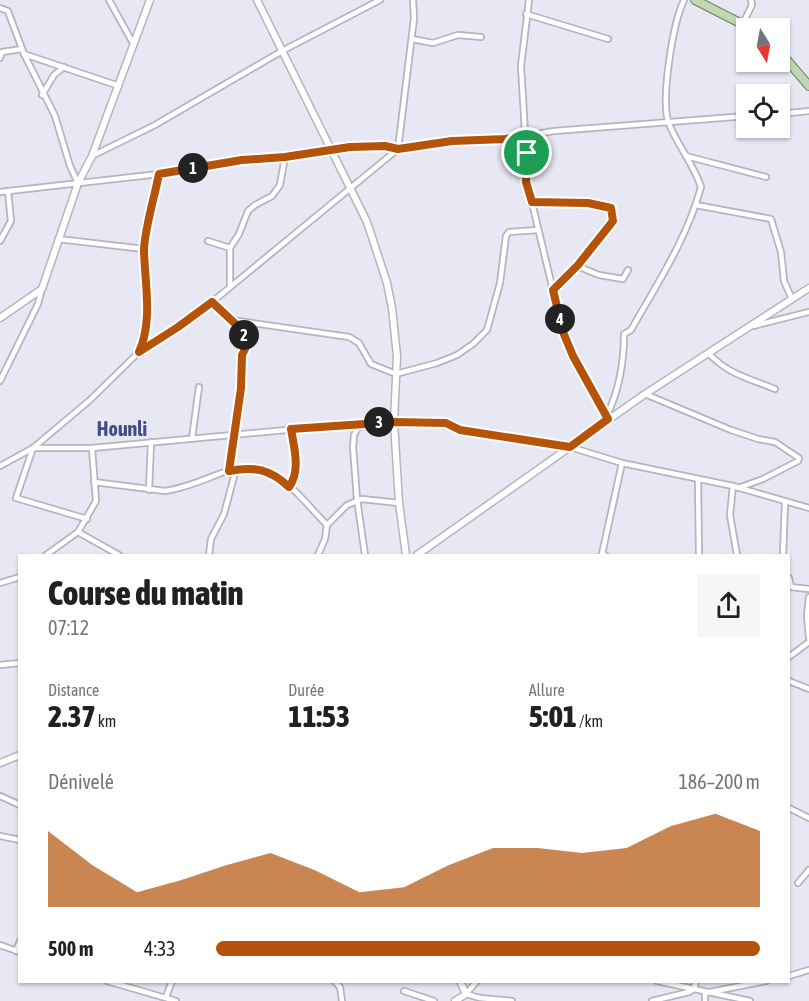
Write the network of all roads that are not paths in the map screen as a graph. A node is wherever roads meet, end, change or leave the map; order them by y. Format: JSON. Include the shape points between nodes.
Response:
{"nodes":[{"id":1,"x":109,"y":0,"type":"edge"},
{"id":2,"x":150,"y":0,"type":"edge"},
{"id":3,"x":258,"y":0,"type":"edge"},
{"id":4,"x":380,"y":0,"type":"edge"},
{"id":5,"x":413,"y":0,"type":"edge"},
{"id":6,"x":529,"y":0,"type":"edge"},
{"id":7,"x":684,"y":0,"type":"edge"},
{"id":8,"x":695,"y":0,"type":"edge"},
{"id":9,"x":751,"y":0,"type":"edge"},
{"id":10,"x":0,"y":8,"type":"edge"},
{"id":11,"x":526,"y":14,"type":"junction"},
{"id":12,"x":745,"y":18,"type":"edge"},
{"id":13,"x":736,"y":20,"type":"edge"},
{"id":14,"x":481,"y":37,"type":"dead end"},
{"id":15,"x":412,"y":39,"type":"junction"},
{"id":16,"x":608,"y":39,"type":"dead end"},
{"id":17,"x":134,"y":47,"type":"junction"},
{"id":18,"x":23,"y":51,"type":"junction"},
{"id":19,"x":282,"y":51,"type":"junction"},
{"id":20,"x":1,"y":54,"type":"edge"},
{"id":21,"x":790,"y":64,"type":"edge"},
{"id":22,"x":64,"y":67,"type":"junction"},
{"id":23,"x":119,"y":86,"type":"junction"},
{"id":24,"x":809,"y":86,"type":"edge"},
{"id":25,"x":42,"y":95,"type":"junction"},
{"id":26,"x":809,"y":111,"type":"edge"},
{"id":27,"x":790,"y":113,"type":"edge"},
{"id":28,"x":736,"y":117,"type":"edge"},
{"id":29,"x":668,"y":122,"type":"junction"},
{"id":30,"x":524,"y":135,"type":"junction"},
{"id":31,"x":398,"y":149,"type":"junction"},
{"id":32,"x":333,"y":150,"type":"junction"},
{"id":33,"x":93,"y":156,"type":"junction"},
{"id":34,"x":686,"y":156,"type":"junction"},
{"id":35,"x":285,"y":157,"type":"junction"},
{"id":36,"x":159,"y":174,"type":"junction"},
{"id":37,"x":766,"y":177,"type":"dead end"},
{"id":38,"x":78,"y":183,"type":"junction"},
{"id":39,"x":351,"y":189,"type":"junction"},
{"id":40,"x":8,"y":191,"type":"junction"},
{"id":41,"x":0,"y":192,"type":"edge"},
{"id":42,"x":532,"y":202,"type":"junction"},
{"id":43,"x":696,"y":205,"type":"junction"},
{"id":44,"x":538,"y":230,"type":"junction"},
{"id":45,"x":58,"y":239,"type":"junction"},
{"id":46,"x":0,"y":241,"type":"edge"},
{"id":47,"x":208,"y":241,"type":"dead end"},
{"id":48,"x":230,"y":248,"type":"junction"},
{"id":49,"x":144,"y":249,"type":"junction"},
{"id":50,"x":577,"y":266,"type":"junction"},
{"id":51,"x":628,"y":270,"type":"dead end"},
{"id":52,"x":230,"y":285,"type":"junction"},
{"id":53,"x":809,"y":288,"type":"edge"},
{"id":54,"x":42,"y":289,"type":"junction"},
{"id":55,"x":553,"y":290,"type":"junction"},
{"id":56,"x":792,"y":299,"type":"junction"},
{"id":57,"x":212,"y":302,"type":"junction"},
{"id":58,"x":809,"y":312,"type":"edge"},
{"id":59,"x":0,"y":318,"type":"edge"},
{"id":60,"x":232,"y":320,"type":"junction"},
{"id":61,"x":746,"y":328,"type":"junction"},
{"id":62,"x":139,"y":352,"type":"junction"},
{"id":63,"x":708,"y":353,"type":"junction"},
{"id":64,"x":396,"y":374,"type":"junction"},
{"id":65,"x":0,"y":381,"type":"edge"},
{"id":66,"x":199,"y":387,"type":"dead end"},
{"id":67,"x":776,"y":389,"type":"dead end"},
{"id":68,"x":645,"y":394,"type":"junction"},
{"id":69,"x":607,"y":418,"type":"junction"},
{"id":70,"x":371,"y":422,"type":"junction"},
{"id":71,"x":394,"y":422,"type":"junction"},
{"id":72,"x":291,"y":429,"type":"junction"},
{"id":73,"x":234,"y":434,"type":"junction"},
{"id":74,"x":192,"y":438,"type":"junction"},
{"id":75,"x":151,"y":442,"type":"junction"},
{"id":76,"x":570,"y":447,"type":"junction"},
{"id":77,"x":33,"y":448,"type":"junction"},
{"id":78,"x":92,"y":448,"type":"junction"},
{"id":79,"x":622,"y":463,"type":"junction"},
{"id":80,"x":0,"y":466,"type":"edge"},
{"id":81,"x":236,"y":469,"type":"junction"},
{"id":82,"x":229,"y":471,"type":"junction"},
{"id":83,"x":698,"y":479,"type":"junction"},
{"id":84,"x":94,"y":482,"type":"junction"},
{"id":85,"x":289,"y":487,"type":"junction"},
{"id":86,"x":735,"y":487,"type":"junction"},
{"id":87,"x":149,"y":490,"type":"junction"},
{"id":88,"x":357,"y":500,"type":"junction"},
{"id":89,"x":399,"y":502,"type":"junction"},
{"id":90,"x":785,"y":502,"type":"junction"},
{"id":91,"x":809,"y":508,"type":"edge"},
{"id":92,"x":87,"y":519,"type":"junction"},
{"id":93,"x":327,"y":525,"type":"junction"},
{"id":94,"x":78,"y":532,"type":"junction"},
{"id":95,"x":47,"y":554,"type":"edge"},
{"id":96,"x":117,"y":554,"type":"edge"},
{"id":97,"x":209,"y":554,"type":"edge"},
{"id":98,"x":318,"y":554,"type":"edge"},
{"id":99,"x":365,"y":554,"type":"edge"},
{"id":100,"x":406,"y":554,"type":"edge"},
{"id":101,"x":418,"y":554,"type":"edge"},
{"id":102,"x":602,"y":554,"type":"edge"},
{"id":103,"x":699,"y":554,"type":"edge"},
{"id":104,"x":736,"y":554,"type":"edge"},
{"id":105,"x":783,"y":554,"type":"edge"},
{"id":106,"x":18,"y":578,"type":"edge"},
{"id":107,"x":790,"y":582,"type":"edge"},
{"id":108,"x":0,"y":583,"type":"edge"},
{"id":109,"x":809,"y":589,"type":"edge"},
{"id":110,"x":809,"y":597,"type":"edge"},
{"id":111,"x":809,"y":640,"type":"edge"},
{"id":112,"x":790,"y":656,"type":"edge"},
{"id":113,"x":18,"y":663,"type":"edge"},
{"id":114,"x":0,"y":665,"type":"edge"},
{"id":115,"x":790,"y":681,"type":"edge"},
{"id":116,"x":809,"y":689,"type":"edge"},
{"id":117,"x":18,"y":756,"type":"edge"},
{"id":118,"x":0,"y":763,"type":"edge"},
{"id":119,"x":0,"y":796,"type":"edge"},
{"id":120,"x":18,"y":804,"type":"edge"},
{"id":121,"x":790,"y":808,"type":"edge"},
{"id":122,"x":809,"y":818,"type":"edge"},
{"id":123,"x":0,"y":836,"type":"edge"},
{"id":124,"x":18,"y":840,"type":"edge"},
{"id":125,"x":809,"y":870,"type":"edge"},
{"id":126,"x":798,"y":883,"type":"dead end"},
{"id":127,"x":0,"y":945,"type":"edge"},
{"id":128,"x":18,"y":952,"type":"edge"},
{"id":129,"x":809,"y":970,"type":"edge"},
{"id":130,"x":790,"y":976,"type":"edge"},
{"id":131,"x":114,"y":983,"type":"edge"},
{"id":132,"x":171,"y":983,"type":"edge"},
{"id":133,"x":336,"y":983,"type":"edge"},
{"id":134,"x":461,"y":983,"type":"edge"},
{"id":135,"x":475,"y":983,"type":"edge"},
{"id":136,"x":666,"y":983,"type":"edge"},
{"id":137,"x":696,"y":983,"type":"edge"},
{"id":138,"x":756,"y":983,"type":"edge"},
{"id":139,"x":694,"y":989,"type":"junction"},
{"id":140,"x":404,"y":991,"type":"dead end"},
{"id":141,"x":705,"y":993,"type":"junction"},
{"id":142,"x":466,"y":994,"type":"junction"},
{"id":143,"x":166,"y":997,"type":"junction"},
{"id":144,"x":176,"y":1001,"type":"edge"},
{"id":145,"x":342,"y":1001,"type":"edge"},
{"id":146,"x":434,"y":1001,"type":"edge"},
{"id":147,"x":455,"y":1001,"type":"edge"},
{"id":148,"x":469,"y":1001,"type":"edge"},
{"id":149,"x":512,"y":1001,"type":"edge"},
{"id":150,"x":652,"y":1001,"type":"edge"},
{"id":151,"x":705,"y":1001,"type":"edge"},
{"id":152,"x":750,"y":1001,"type":"edge"}],
"edges":[{"from":1,"to":17,"type":"street"},
{"from":2,"to":17,"type":"street"},
{"from":3,"to":19,"type":"street"},
{"from":4,"to":19,"type":"street"},
{"from":5,"to":15,"type":"street"},
{"from":6,"to":11,"type":"street"},
{"from":7,"to":29,"type":"street","via":[[668,69]]},
{"from":8,"to":13,"type":"main road"},
{"from":9,"to":12,"type":"street"},
{"from":10,"to":18,"type":"street","via":[[8,11]]},
{"from":11,"to":16,"type":"street"},
{"from":11,"to":30,"type":"street","via":[[521,66]]},
{"from":14,"to":15,"type":"street","via":[[458,35],[433,43]]},
{"from":15,"to":31,"type":"street"},
{"from":17,"to":23,"type":"street"},
{"from":18,"to":20,"type":"street"},
{"from":18,"to":22,"type":"street"},
{"from":18,"to":25,"type":"street"},
{"from":19,"to":32,"type":"street"},
{"from":19,"to":33,"type":"street","via":[[155,125]]},
{"from":21,"to":24,"type":"main road"},
{"from":22,"to":23,"type":"street"},
{"from":22,"to":25,"type":"street"},
{"from":23,"to":33,"type":"street"},
{"from":25,"to":38,"type":"street","via":[[55,116]]},
{"from":26,"to":27,"type":"street"},
{"from":28,"to":29,"type":"street"},
{"from":29,"to":30,"type":"street"},
{"from":29,"to":34,"type":"street"},
{"from":30,"to":31,"type":"street"},
{"from":30,"to":42,"type":"street","via":[[526,182]]},
{"from":31,"to":32,"type":"street","via":[[368,146]]},
{"from":31,"to":39,"type":"street"},
{"from":32,"to":35,"type":"street"},
{"from":32,"to":39,"type":"street"},
{"from":33,"to":38,"type":"street"},
{"from":34,"to":37,"type":"street"},
{"from":34,"to":43,"type":"street","via":[[701,187]]},
{"from":35,"to":36,"type":"street"},
{"from":35,"to":48,"type":"street","via":[[276,192],[248,210]]},
{"from":36,"to":38,"type":"street"},
{"from":36,"to":49,"type":"street"},
{"from":38,"to":40,"type":"street"},
{"from":38,"to":45,"type":"street"},
{"from":39,"to":52,"type":"street"},
{"from":39,"to":64,"type":"street","via":[[387,283]]},
{"from":40,"to":41,"type":"street"},
{"from":40,"to":46,"type":"street","via":[[11,221]]},
{"from":42,"to":44,"type":"street"},
{"from":42,"to":50,"type":"street","via":[[588,203],[611,208],[613,221]]},
{"from":43,"to":56,"type":"street","via":[[771,219],[781,252],[784,281]]},
{"from":43,"to":69,"type":"street","via":[[673,258],[631,330],[624,334],[624,358]]},
{"from":44,"to":55,"type":"street"},
{"from":44,"to":64,"type":"street","via":[[508,232],[487,330],[457,355]]},
{"from":45,"to":49,"type":"street"},
{"from":45,"to":54,"type":"street"},
{"from":47,"to":48,"type":"street"},
{"from":48,"to":52,"type":"street"},
{"from":49,"to":62,"type":"street","via":[[147,326]]},
{"from":50,"to":51,"type":"street","via":[[623,279]]},
{"from":50,"to":55,"type":"street"},
{"from":52,"to":57,"type":"street"},
{"from":53,"to":56,"type":"street"},
{"from":54,"to":59,"type":"street"},
{"from":54,"to":65,"type":"street"},
{"from":55,"to":69,"type":"street","via":[[573,356]]},
{"from":56,"to":61,"type":"street"},
{"from":57,"to":60,"type":"street"},
{"from":57,"to":62,"type":"street"},
{"from":58,"to":61,"type":"street"},
{"from":60,"to":64,"type":"street","via":[[349,337],[359,343],[371,363]]},
{"from":60,"to":73,"type":"street","via":[[248,343],[242,355]]},
{"from":61,"to":63,"type":"street"},
{"from":62,"to":77,"type":"street"},
{"from":63,"to":67,"type":"street","via":[[734,374]]},
{"from":63,"to":68,"type":"street"},
{"from":64,"to":71,"type":"street"},
{"from":66,"to":74,"type":"street"},
{"from":68,"to":69,"type":"street"},
{"from":68,"to":86,"type":"street","via":[[731,430],[775,442],[799,458],[763,479]]},
{"from":69,"to":76,"type":"street"},
{"from":70,"to":71,"type":"street"},
{"from":70,"to":72,"type":"street"},
{"from":70,"to":88,"type":"street","via":[[358,428],[354,435]]},
{"from":71,"to":76,"type":"street","via":[[446,423],[460,430]]},
{"from":71,"to":89,"type":"street"},
{"from":72,"to":73,"type":"street"},
{"from":72,"to":85,"type":"street","via":[[295,470]]},
{"from":73,"to":74,"type":"street"},
{"from":73,"to":82,"type":"street"},
{"from":74,"to":75,"type":"street"},
{"from":75,"to":78,"type":"street"},
{"from":75,"to":87,"type":"street"},
{"from":76,"to":79,"type":"street"},
{"from":76,"to":101,"type":"street"},
{"from":77,"to":78,"type":"street"},
{"from":77,"to":80,"type":"street"},
{"from":77,"to":92,"type":"street","via":[[16,498]]},
{"from":78,"to":84,"type":"street"},
{"from":79,"to":83,"type":"street"},
{"from":79,"to":102,"type":"street"},
{"from":81,"to":82,"type":"street"},
{"from":81,"to":85,"type":"street","via":[[265,470]]},
{"from":81,"to":97,"type":"street"},
{"from":82,"to":87,"type":"street","via":[[175,490]]},
{"from":83,"to":86,"type":"street"},
{"from":83,"to":103,"type":"street"},
{"from":84,"to":87,"type":"street"},
{"from":84,"to":92,"type":"street","via":[[96,501]]},
{"from":85,"to":93,"type":"street"},
{"from":86,"to":90,"type":"street"},
{"from":86,"to":104,"type":"street","via":[[730,515]]},
{"from":88,"to":89,"type":"street"},
{"from":88,"to":93,"type":"street"},
{"from":88,"to":99,"type":"street"},
{"from":89,"to":100,"type":"street"},
{"from":90,"to":91,"type":"street"},
{"from":90,"to":105,"type":"street"},
{"from":92,"to":94,"type":"street"},
{"from":93,"to":98,"type":"street"},
{"from":94,"to":95,"type":"street"},
{"from":94,"to":96,"type":"street"},
{"from":106,"to":108,"type":"street"},
{"from":107,"to":109,"type":"street","via":[[791,587]]},
{"from":110,"to":111,"type":"street"},
{"from":111,"to":112,"type":"street"},
{"from":113,"to":114,"type":"street"},
{"from":115,"to":116,"type":"street"},
{"from":117,"to":118,"type":"street"},
{"from":119,"to":120,"type":"street"},
{"from":121,"to":122,"type":"street"},
{"from":123,"to":124,"type":"street"},
{"from":125,"to":126,"type":"street"},
{"from":127,"to":128,"type":"street"},
{"from":129,"to":130,"type":"street"},
{"from":131,"to":143,"type":"street"},
{"from":132,"to":143,"type":"street"},
{"from":133,"to":145,"type":"street"},
{"from":134,"to":142,"type":"street"},
{"from":135,"to":142,"type":"street"},
{"from":136,"to":139,"type":"street"},
{"from":137,"to":139,"type":"street"},
{"from":138,"to":141,"type":"street"},
{"from":139,"to":141,"type":"street"},
{"from":139,"to":150,"type":"street"},
{"from":140,"to":146,"type":"street"},
{"from":141,"to":151,"type":"street"},
{"from":141,"to":152,"type":"street"},
{"from":142,"to":147,"type":"street"},
{"from":142,"to":148,"type":"street"},
{"from":142,"to":149,"type":"street"},
{"from":143,"to":144,"type":"street"}]}
